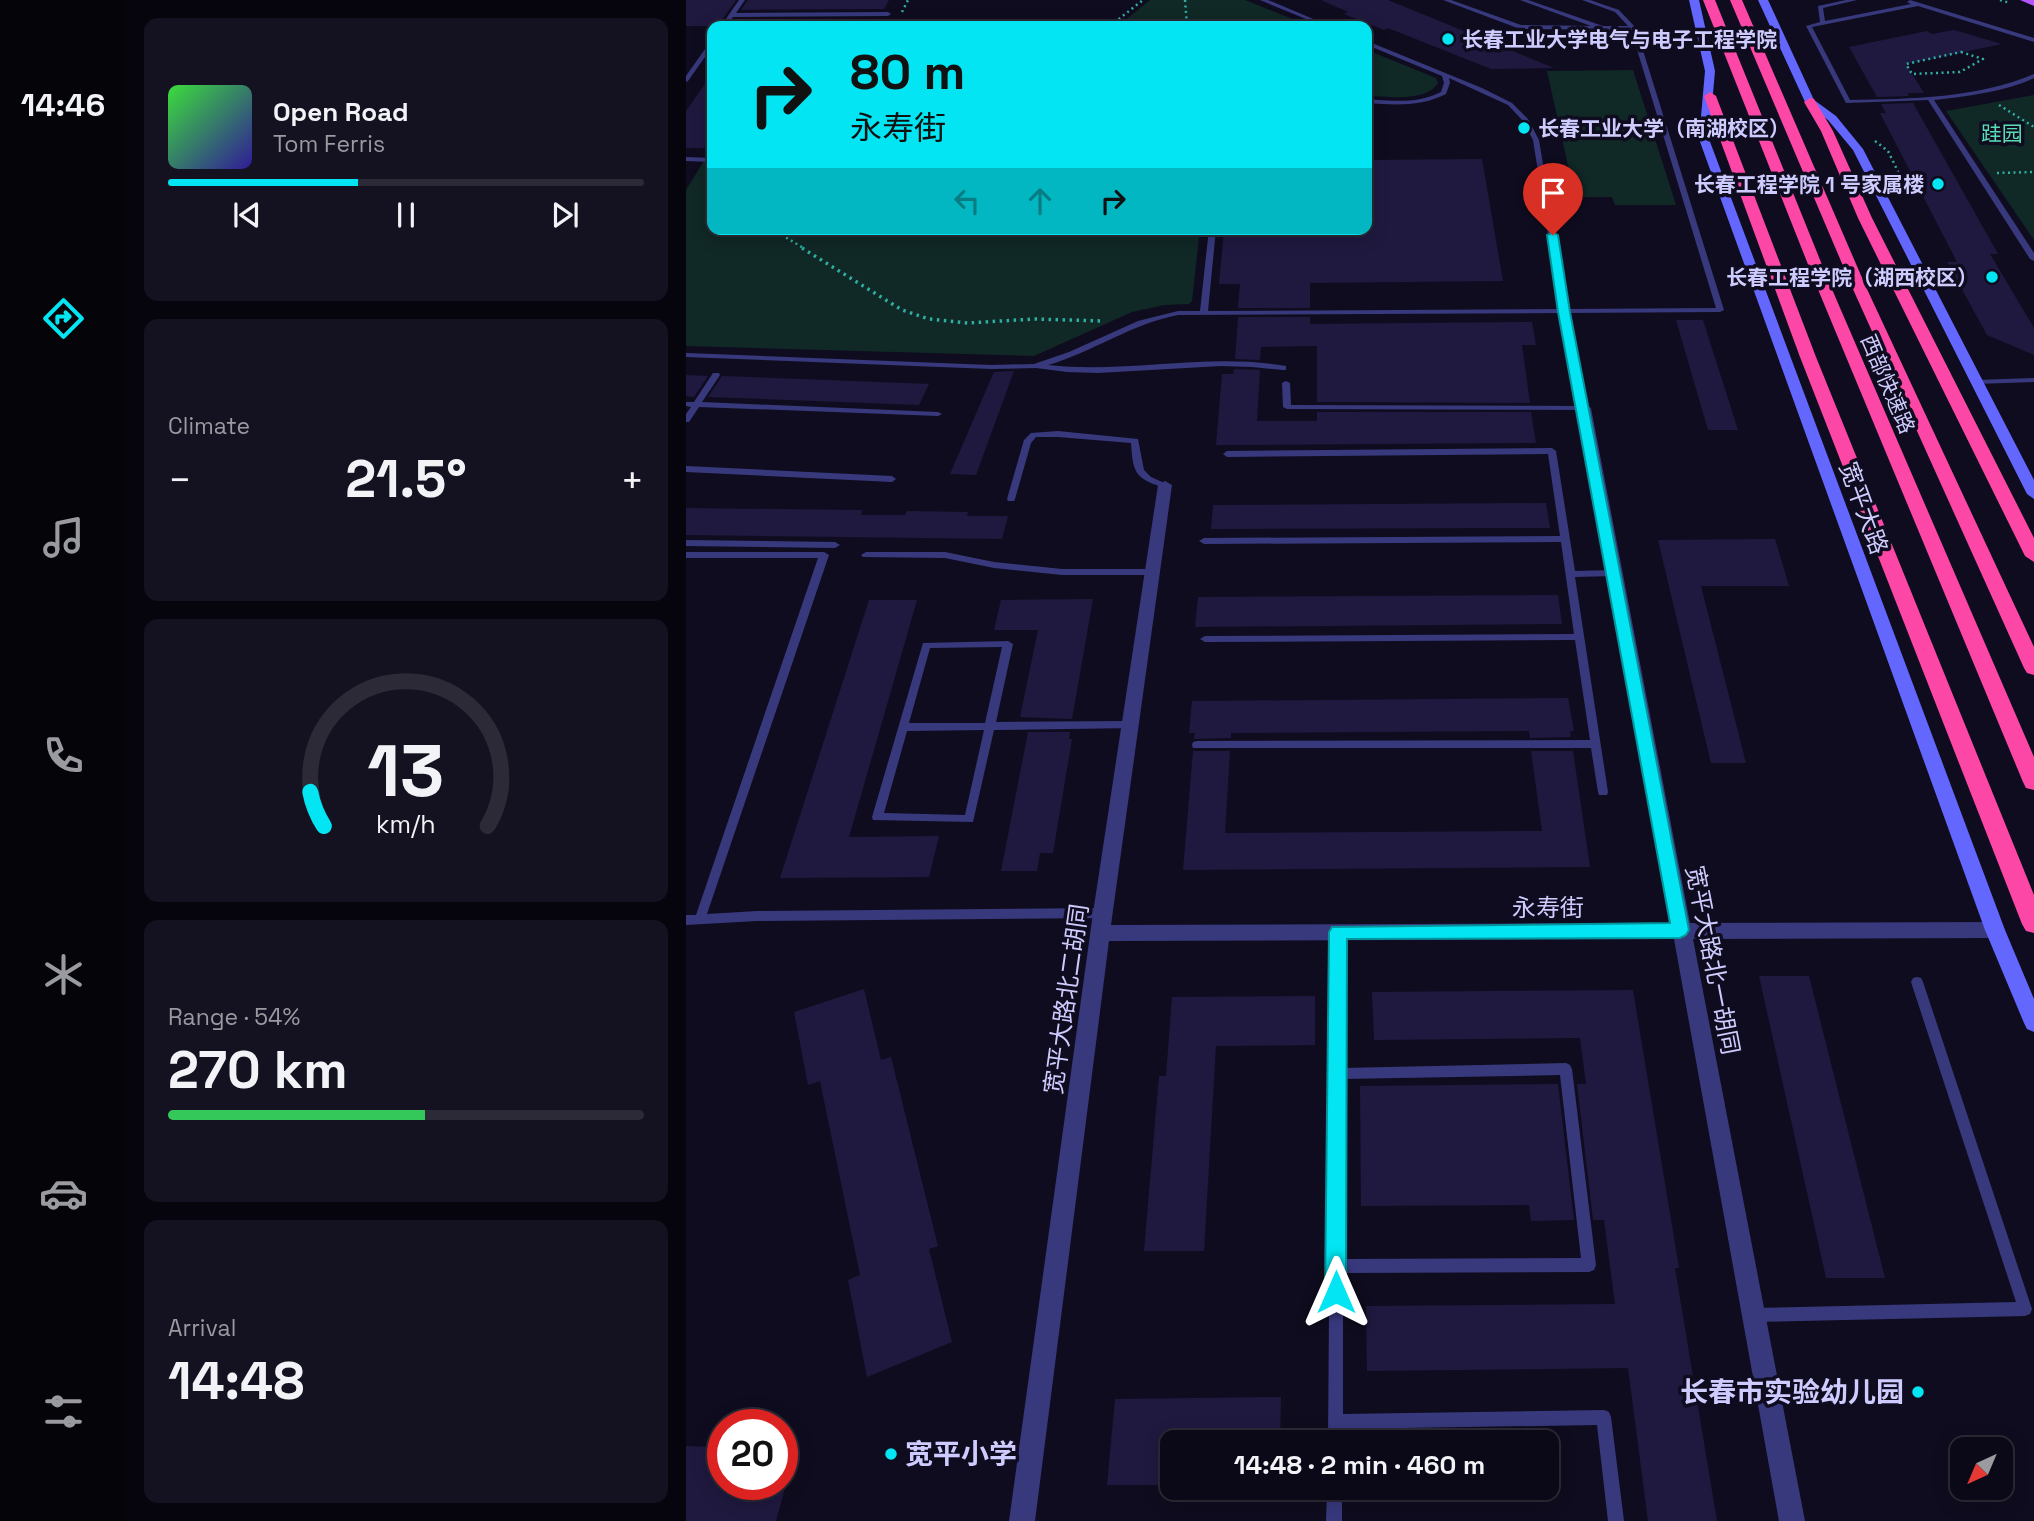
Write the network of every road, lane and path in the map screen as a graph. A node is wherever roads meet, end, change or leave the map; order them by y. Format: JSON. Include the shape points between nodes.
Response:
{"nodes":[{"id":1,"x":742,"y":0,"type":"edge"},
{"id":2,"x":1143,"y":0,"type":"edge"},
{"id":3,"x":1185,"y":0,"type":"edge"},
{"id":4,"x":1263,"y":0,"type":"edge"},
{"id":5,"x":1446,"y":0,"type":"edge"},
{"id":6,"x":1523,"y":0,"type":"edge"},
{"id":7,"x":1585,"y":0,"type":"edge"},
{"id":8,"x":1698,"y":0,"type":"edge"},
{"id":9,"x":1736,"y":0,"type":"edge"},
{"id":10,"x":1763,"y":0,"type":"edge"},
{"id":11,"x":1854,"y":0,"type":"edge"},
{"id":12,"x":1906,"y":0,"type":"edge"},
{"id":13,"x":2025,"y":0,"type":"edge"},
{"id":14,"x":2034,"y":3,"type":"edge"},
{"id":15,"x":1916,"y":5,"type":"junction"},
{"id":16,"x":888,"y":14,"type":"dead end"},
{"id":17,"x":732,"y":15,"type":"junction"},
{"id":18,"x":728,"y":21,"type":"edge"},
{"id":19,"x":1116,"y":21,"type":"edge"},
{"id":20,"x":1187,"y":21,"type":"edge"},
{"id":21,"x":1315,"y":21,"type":"edge"},
{"id":22,"x":1823,"y":23,"type":"junction"},
{"id":23,"x":1602,"y":28,"type":"junction"},
{"id":24,"x":1633,"y":28,"type":"junction"},
{"id":25,"x":2034,"y":40,"type":"edge"},
{"id":26,"x":1372,"y":45,"type":"edge"},
{"id":27,"x":707,"y":51,"type":"edge"},
{"id":28,"x":704,"y":56,"type":"joint"},
{"id":29,"x":1912,"y":74,"type":"joint"},
{"id":30,"x":1446,"y":75,"type":"junction"},
{"id":31,"x":2034,"y":76,"type":"edge"},
{"id":32,"x":686,"y":80,"type":"edge"},
{"id":33,"x":2031,"y":82,"type":"edge"},
{"id":34,"x":1980,"y":92,"type":"junction"},
{"id":35,"x":1710,"y":96,"type":"junction"},
{"id":36,"x":1931,"y":100,"type":"junction"},
{"id":37,"x":1372,"y":101,"type":"edge"},
{"id":38,"x":1810,"y":102,"type":"junction"},
{"id":39,"x":2034,"y":127,"type":"edge"},
{"id":40,"x":686,"y":159,"type":"edge"},
{"id":41,"x":707,"y":160,"type":"edge"},
{"id":42,"x":2034,"y":172,"type":"edge"},
{"id":43,"x":1985,"y":173,"type":"dead end"},
{"id":44,"x":782,"y":235,"type":"edge"},
{"id":45,"x":1212,"y":235,"type":"edge"},
{"id":46,"x":2034,"y":259,"type":"edge"},
{"id":47,"x":1564,"y":312,"type":"junction"},
{"id":48,"x":1205,"y":313,"type":"junction"},
{"id":49,"x":1129,"y":326,"type":"junction"},
{"id":50,"x":686,"y":355,"type":"edge"},
{"id":51,"x":1033,"y":366,"type":"junction"},
{"id":52,"x":1283,"y":368,"type":"dead end"},
{"id":53,"x":716,"y":375,"type":"dead end"},
{"id":54,"x":2034,"y":380,"type":"edge"},
{"id":55,"x":1976,"y":382,"type":"junction"},
{"id":56,"x":1286,"y":383,"type":"dead end"},
{"id":57,"x":686,"y":404,"type":"edge"},
{"id":58,"x":697,"y":404,"type":"junction"},
{"id":59,"x":1584,"y":408,"type":"junction"},
{"id":60,"x":938,"y":414,"type":"dead end"},
{"id":61,"x":686,"y":420,"type":"edge"},
{"id":62,"x":1227,"y":454,"type":"dead end"},
{"id":63,"x":686,"y":469,"type":"edge"},
{"id":64,"x":892,"y":479,"type":"dead end"},
{"id":65,"x":1165,"y":485,"type":"joint"},
{"id":66,"x":2034,"y":494,"type":"edge"},
{"id":67,"x":1011,"y":499,"type":"dead end"},
{"id":68,"x":1565,"y":539,"type":"junction"},
{"id":69,"x":1204,"y":541,"type":"dead end"},
{"id":70,"x":686,"y":543,"type":"edge"},
{"id":71,"x":835,"y":545,"type":"dead end"},
{"id":72,"x":686,"y":555,"type":"edge"},
{"id":73,"x":866,"y":555,"type":"dead end"},
{"id":74,"x":2034,"y":556,"type":"edge"},
{"id":75,"x":1152,"y":572,"type":"junction"},
{"id":76,"x":1615,"y":573,"type":"junction"},
{"id":77,"x":1570,"y":574,"type":"junction"},
{"id":78,"x":1580,"y":636,"type":"junction"},
{"id":79,"x":1205,"y":639,"type":"dead end"},
{"id":80,"x":2034,"y":668,"type":"edge"},
{"id":81,"x":1131,"y":725,"type":"junction"},
{"id":82,"x":904,"y":727,"type":"junction"},
{"id":83,"x":989,"y":727,"type":"junction"},
{"id":84,"x":1596,"y":744,"type":"junction"},
{"id":85,"x":1196,"y":746,"type":"dead end"},
{"id":86,"x":2034,"y":782,"type":"edge"},
{"id":87,"x":1603,"y":792,"type":"dead end"},
{"id":88,"x":700,"y":919,"type":"junction"},
{"id":89,"x":686,"y":920,"type":"edge"},
{"id":90,"x":1102,"y":923,"type":"junction"},
{"id":91,"x":2034,"y":924,"type":"edge"},
{"id":92,"x":1680,"y":930,"type":"junction"},
{"id":93,"x":1995,"y":930,"type":"junction"},
{"id":94,"x":1338,"y":932,"type":"junction"},
{"id":95,"x":1917,"y":982,"type":"dead end"},
{"id":96,"x":2034,"y":1023,"type":"edge"},
{"id":97,"x":1337,"y":1074,"type":"junction"},
{"id":98,"x":1336,"y":1266,"type":"junction"},
{"id":99,"x":1753,"y":1315,"type":"junction"},
{"id":100,"x":1335,"y":1422,"type":"junction"},
{"id":101,"x":1335,"y":1430,"type":"edge"},
{"id":102,"x":1335,"y":1500,"type":"edge"},
{"id":103,"x":1022,"y":1521,"type":"edge"},
{"id":104,"x":1335,"y":1521,"type":"edge"},
{"id":105,"x":1616,"y":1521,"type":"edge"},
{"id":106,"x":1792,"y":1521,"type":"edge"}],
"edges":[{"from":1,"to":17,"type":"lane"},
{"from":2,"to":19,"type":"path"},
{"from":3,"to":20,"type":"path"},
{"from":4,"to":21,"type":"lane"},
{"from":5,"to":23,"type":"lane","via":[[1520,27]]},
{"from":6,"to":23,"type":"lane"},
{"from":7,"to":24,"type":"lane","via":[[1617,11]]},
{"from":8,"to":35,"type":"main road","name":"宽平大路"},
{"from":8,"to":86,"type":"highway","name":"西部快速路"},
{"from":9,"to":80,"type":"highway","name":"西部快速路","via":[[1859,287]]},
{"from":10,"to":38,"type":"main road"},
{"from":11,"to":22,"type":"lane","via":[[1820,7]]},
{"from":12,"to":15,"type":"lane"},
{"from":13,"to":14,"type":"main road"},
{"from":15,"to":22,"type":"lane"},
{"from":15,"to":25,"type":"lane"},
{"from":16,"to":17,"type":"lane"},
{"from":17,"to":18,"type":"lane"},
{"from":22,"to":36,"type":"lane","via":[[1809,26],[1811,34],[1847,102]]},
{"from":23,"to":24,"type":"lane"},
{"from":24,"to":47,"type":"lane","via":[[1720,310]]},
{"from":26,"to":30,"type":"lane"},
{"from":27,"to":28,"type":"lane"},
{"from":28,"to":32,"type":"lane"},
{"from":29,"to":29,"type":"path","via":[[1960,72],[1983,59],[1961,52],[1906,64]]},
{"from":30,"to":37,"type":"lane","via":[[1444,93],[1435,99]]},
{"from":30,"to":47,"type":"lane","via":[[1510,104],[1526,120],[1536,140]]},
{"from":31,"to":33,"type":"lane"},
{"from":33,"to":34,"type":"lane"},
{"from":34,"to":36,"type":"lane"},
{"from":34,"to":39,"type":"path"},
{"from":35,"to":91,"type":"highway","via":[[1808,357]]},
{"from":35,"to":93,"type":"main road","name":"宽平大路","via":[[1704,139]]},
{"from":36,"to":46,"type":"lane"},
{"from":38,"to":55,"type":"main road","via":[[1832,118],[1858,149]]},
{"from":38,"to":74,"type":"highway"},
{"from":40,"to":41,"type":"lane"},
{"from":42,"to":43,"type":"path"},
{"from":44,"to":49,"type":"path","via":[[902,310],[929,319],[968,323],[1092,319]]},
{"from":45,"to":48,"type":"lane"},
{"from":47,"to":48,"type":"lane"},
{"from":47,"to":59,"type":"lane"},
{"from":48,"to":49,"type":"lane","via":[[1154,316]]},
{"from":49,"to":51,"type":"lane"},
{"from":50,"to":51,"type":"lane"},
{"from":51,"to":52,"type":"lane","via":[[1067,372],[1258,363]]},
{"from":53,"to":58,"type":"lane"},
{"from":54,"to":55,"type":"lane"},
{"from":55,"to":66,"type":"main road"},
{"from":56,"to":59,"type":"lane","via":[[1287,407]]},
{"from":57,"to":58,"type":"lane"},
{"from":58,"to":60,"type":"lane"},
{"from":58,"to":61,"type":"lane"},
{"from":59,"to":76,"type":"street","name":"宽平大路北一胡同"},
{"from":62,"to":68,"type":"lane","via":[[1552,452]]},
{"from":63,"to":64,"type":"lane"},
{"from":65,"to":67,"type":"lane","via":[[1144,479],[1138,472],[1135,441],[1034,435],[1027,442]]},
{"from":65,"to":75,"type":"street","name":"宽平大路北二胡同"},
{"from":68,"to":69,"type":"lane"},
{"from":68,"to":77,"type":"lane"},
{"from":70,"to":71,"type":"lane"},
{"from":72,"to":88,"type":"lane","via":[[824,555]]},
{"from":73,"to":75,"type":"lane","via":[[946,555],[1062,572]]},
{"from":75,"to":81,"type":"street","name":"宽平大路北二胡同"},
{"from":76,"to":77,"type":"lane"},
{"from":76,"to":92,"type":"street","name":"宽平大路北一胡同"},
{"from":77,"to":78,"type":"lane"},
{"from":78,"to":79,"type":"lane"},
{"from":78,"to":84,"type":"lane"},
{"from":81,"to":83,"type":"lane"},
{"from":81,"to":90,"type":"street","name":"宽平大路北二胡同"},
{"from":82,"to":83,"type":"lane"},
{"from":82,"to":83,"type":"lane","via":[[926,646],[1008,644]]},
{"from":82,"to":83,"type":"lane","via":[[877,817],[969,819]]},
{"from":84,"to":85,"type":"lane"},
{"from":84,"to":87,"type":"lane"},
{"from":88,"to":89,"type":"lane"},
{"from":88,"to":90,"type":"lane"},
{"from":90,"to":94,"type":"street","name":"永寿街"},
{"from":90,"to":103,"type":"street","name":"宽平大路北二胡同"},
{"from":92,"to":93,"type":"street","name":"永寿街"},
{"from":92,"to":94,"type":"street","name":"永寿街"},
{"from":92,"to":99,"type":"street","name":"宽平大路北一胡同"},
{"from":93,"to":96,"type":"main road","name":"宽平大路"},
{"from":94,"to":97,"type":"lane"},
{"from":95,"to":99,"type":"lane","via":[[2025,1309]]},
{"from":97,"to":98,"type":"lane"},
{"from":97,"to":98,"type":"lane","via":[[1566,1069],[1589,1265]]},
{"from":98,"to":100,"type":"lane"},
{"from":99,"to":106,"type":"street","name":"宽平大路北一胡同"},
{"from":100,"to":101,"type":"lane"},
{"from":100,"to":105,"type":"lane","via":[[1604,1417]]},
{"from":102,"to":104,"type":"lane"}]}
